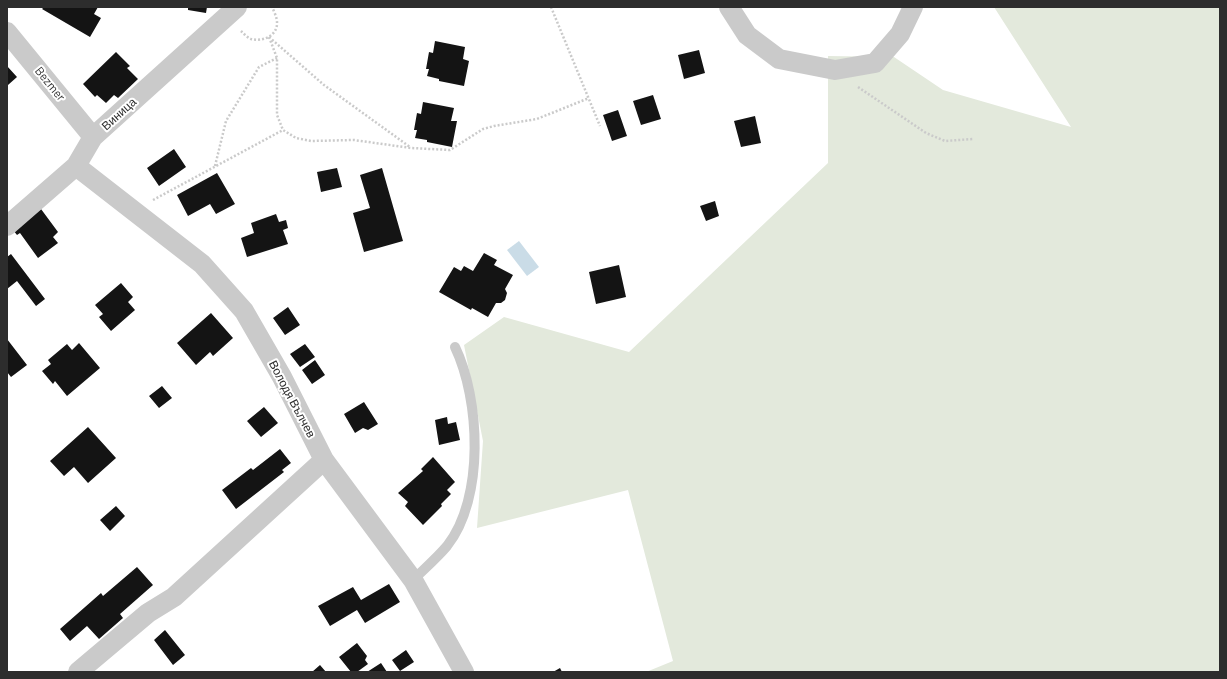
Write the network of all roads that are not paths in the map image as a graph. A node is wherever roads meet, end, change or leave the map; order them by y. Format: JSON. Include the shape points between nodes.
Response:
{"nodes":[{"id":1,"x":729,"y":7,"type":"edge"},
{"id":2,"x":913,"y":7,"type":"edge"},
{"id":3,"x":231,"y":13,"type":"edge"},
{"id":4,"x":7,"y":32,"type":"edge"},
{"id":5,"x":93,"y":137,"type":"junction"},
{"id":6,"x":76,"y":166,"type":"junction"},
{"id":7,"x":7,"y":226,"type":"edge"},
{"id":8,"x":455,"y":347,"type":"dead end"},
{"id":9,"x":324,"y":460,"type":"junction"},
{"id":10,"x":413,"y":580,"type":"junction"},
{"id":11,"x":78,"y":672,"type":"edge"},
{"id":12,"x":464,"y":672,"type":"edge"}],
"edges":[{"from":1,"to":2,"type":"street","via":[[747,35],[779,60],[835,70],[875,63],[900,34]]},
{"from":3,"to":5,"type":"street","name":"Виница"},
{"from":4,"to":5,"type":"street","name":"Bezmer"},
{"from":5,"to":6,"type":"street","name":"Виница"},
{"from":6,"to":7,"type":"street","name":"Виница"},
{"from":6,"to":9,"type":"street","name":"Володя Вълчев","via":[[202,264],[244,311],[282,377]]},
{"from":8,"to":10,"type":"lane","via":[[463,365],[473,411],[472,484],[468,504],[448,545]]},
{"from":9,"to":10,"type":"street","name":"Володя Вълчев"},
{"from":9,"to":11,"type":"street","via":[[174,597],[148,613]]},
{"from":10,"to":12,"type":"street","name":"Володя Вълчев"}]}
